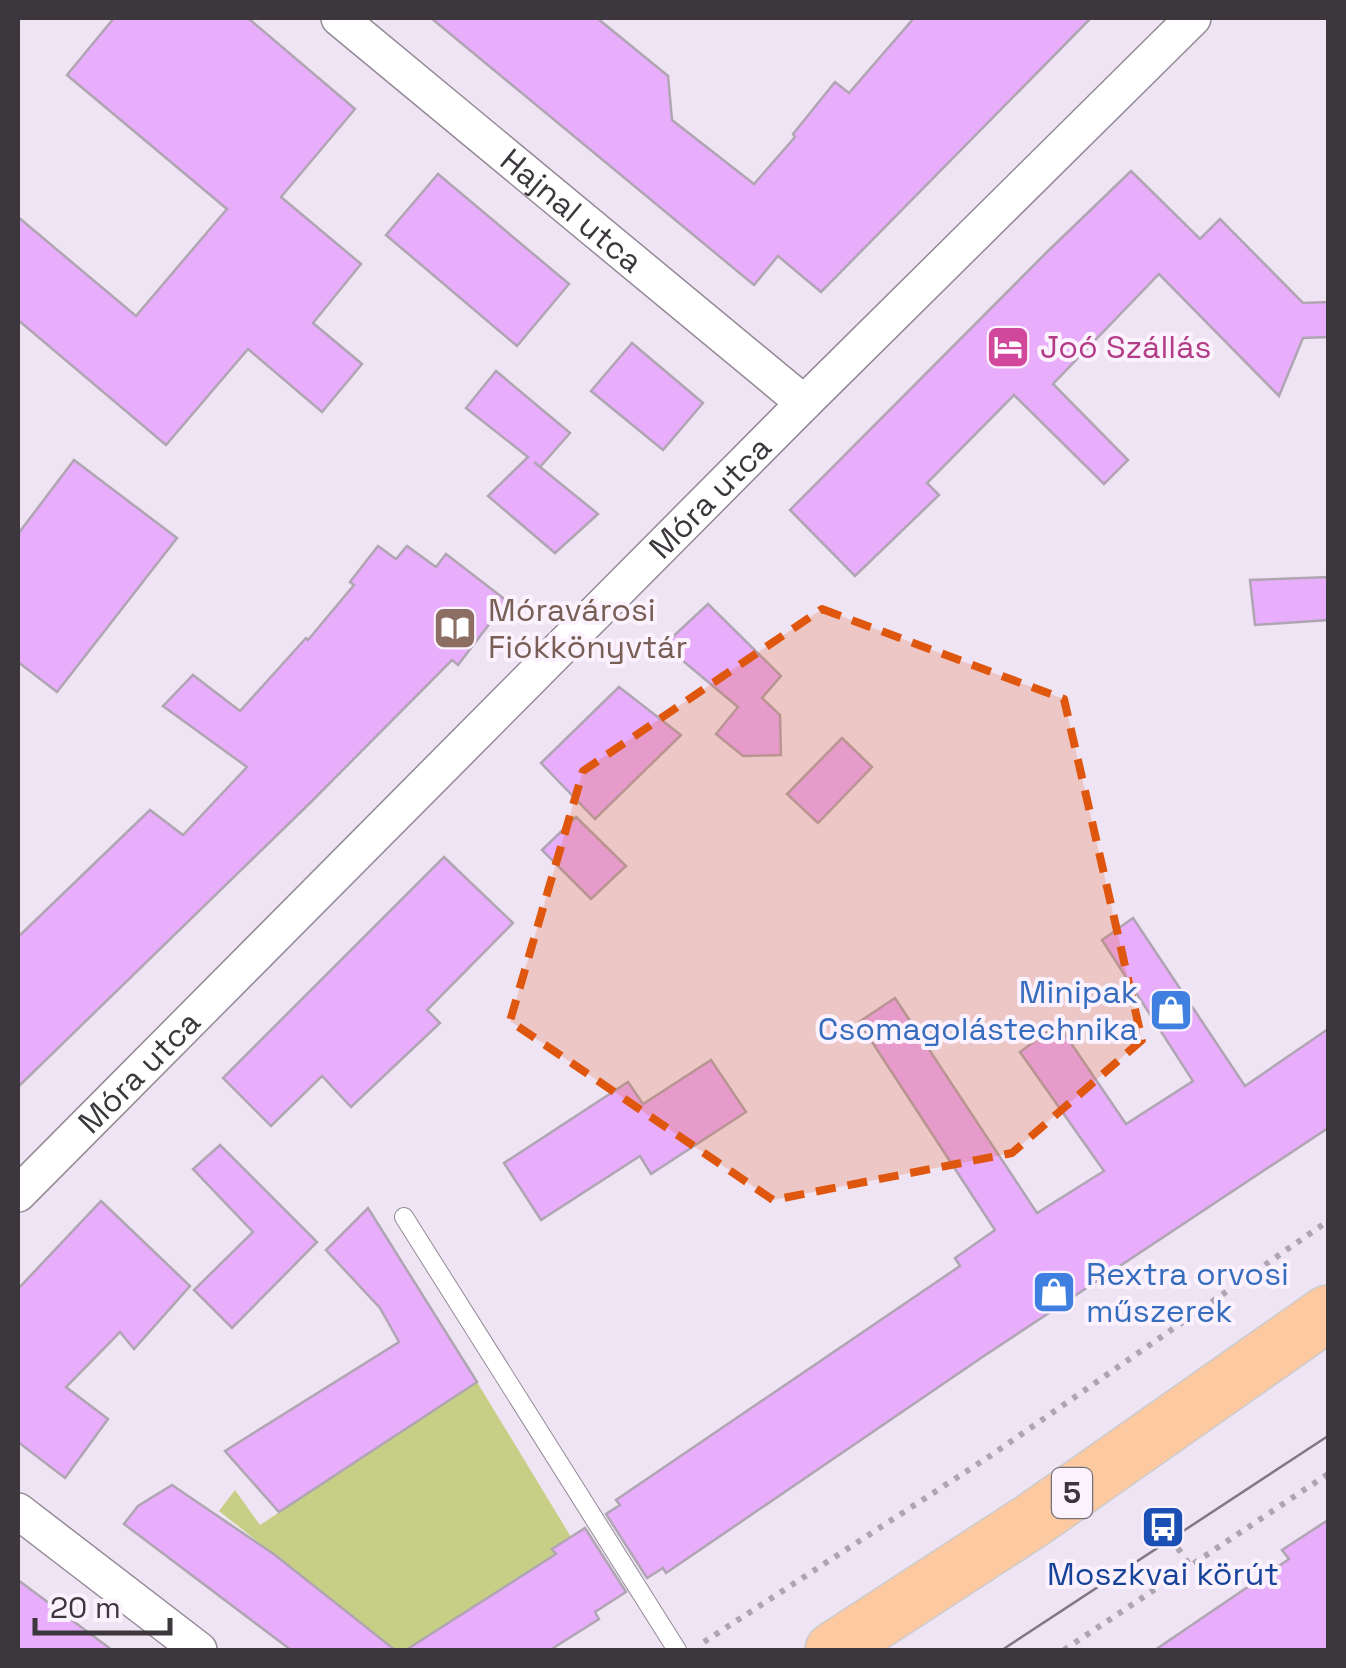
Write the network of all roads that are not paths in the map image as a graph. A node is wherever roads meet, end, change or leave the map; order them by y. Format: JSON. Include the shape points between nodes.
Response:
{"nodes":[{"id":1,"x":340,"y":18,"type":"edge"},
{"id":2,"x":1194,"y":18,"type":"edge"},
{"id":3,"x":804,"y":403,"type":"junction"},
{"id":4,"x":18,"y":1194,"type":"edge"},
{"id":5,"x":404,"y":1217,"type":"dead end"},
{"id":6,"x":1328,"y":1313,"type":"edge"},
{"id":7,"x":18,"y":1511,"type":"edge"},
{"id":8,"x":198,"y":1650,"type":"edge"},
{"id":9,"x":676,"y":1650,"type":"edge"},
{"id":10,"x":833,"y":1650,"type":"edge"}],
"edges":[{"from":1,"to":3,"type":"street","name":"Hajnal utca"},
{"from":2,"to":3,"type":"street","name":"Móra utca"},
{"from":3,"to":4,"type":"street","name":"Móra utca"},
{"from":5,"to":9,"type":"lane"},
{"from":6,"to":10,"type":"main road","number":"5","via":[[1033,1520]]},
{"from":7,"to":8,"type":"street"}]}
